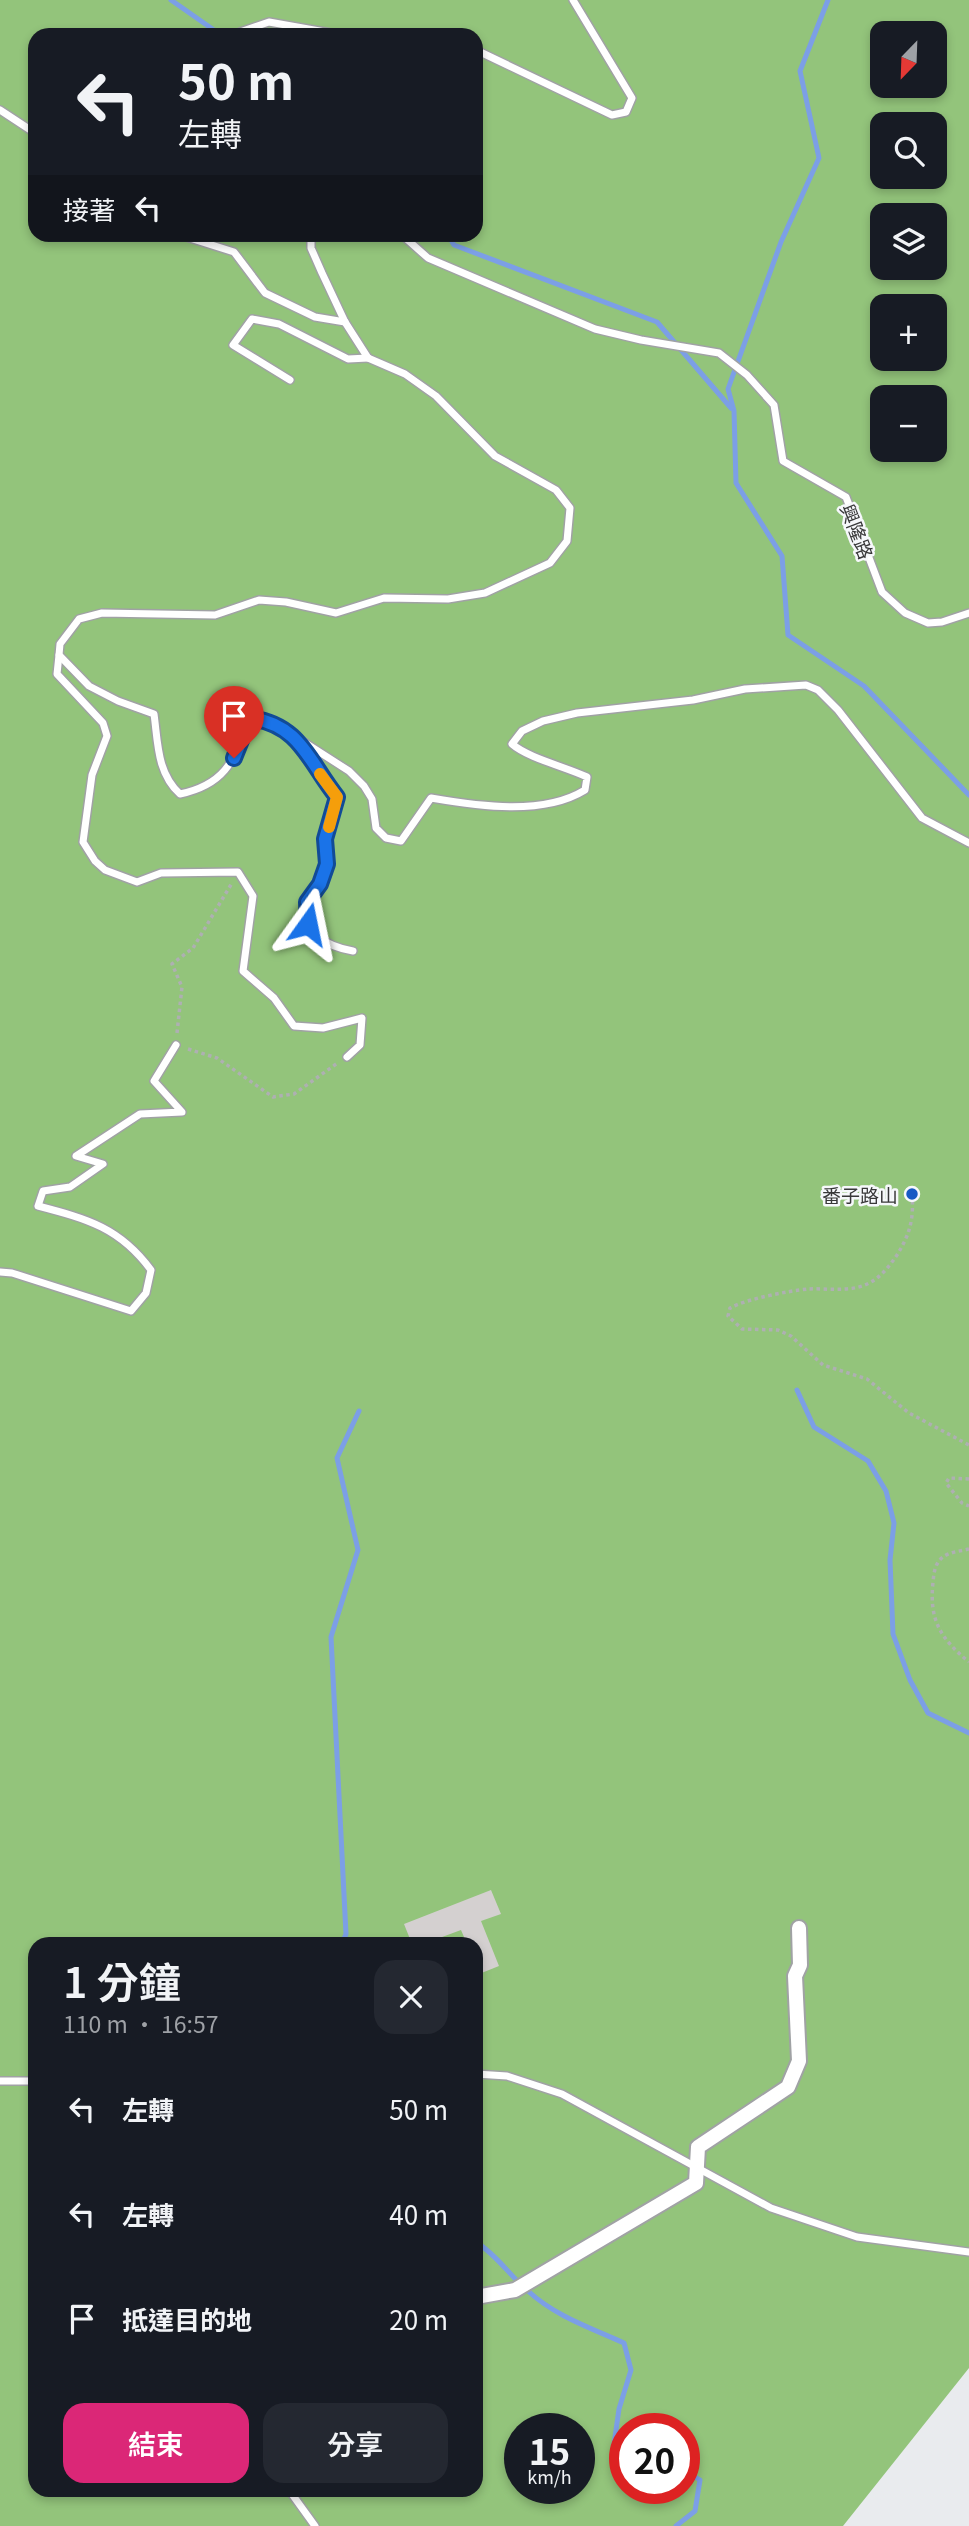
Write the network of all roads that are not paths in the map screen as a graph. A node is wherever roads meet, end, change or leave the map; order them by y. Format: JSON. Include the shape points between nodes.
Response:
{"nodes":[{"id":1,"x":573,"y":0,"type":"edge"},
{"id":2,"x":253,"y":28,"type":"edge"},
{"id":3,"x":303,"y":28,"type":"edge"},
{"id":4,"x":483,"y":53,"type":"edge"},
{"id":5,"x":0,"y":110,"type":"edge"},
{"id":6,"x":28,"y":128,"type":"edge"},
{"id":7,"x":202,"y":242,"type":"edge"},
{"id":8,"x":311,"y":242,"type":"edge"},
{"id":9,"x":410,"y":242,"type":"edge"},
{"id":10,"x":345,"y":322,"type":"junction"},
{"id":11,"x":368,"y":358,"type":"junction"},
{"id":12,"x":290,"y":380,"type":"dead end"},
{"id":13,"x":969,"y":613,"type":"edge"},
{"id":14,"x":59,"y":655,"type":"junction"},
{"id":15,"x":297,"y":739,"type":"junction"},
{"id":16,"x":969,"y":844,"type":"edge"},
{"id":17,"x":353,"y":951,"type":"dead end"},
{"id":18,"x":176,"y":1045,"type":"road end"},
{"id":19,"x":346,"y":1057,"type":"road end"},
{"id":20,"x":0,"y":1272,"type":"edge"},
{"id":21,"x":799,"y":1928,"type":"dead end"},
{"id":22,"x":483,"y":2075,"type":"edge"},
{"id":23,"x":0,"y":2081,"type":"edge"},
{"id":24,"x":28,"y":2081,"type":"edge"},
{"id":25,"x":697,"y":2169,"type":"junction"},
{"id":26,"x":969,"y":2252,"type":"edge"},
{"id":27,"x":483,"y":2296,"type":"edge"},
{"id":28,"x":294,"y":2497,"type":"edge"},
{"id":29,"x":315,"y":2526,"type":"edge"}],
"edges":[{"from":1,"to":4,"type":"lane","via":[[632,98],[626,112],[612,115]]},
{"from":2,"to":3,"type":"lane","via":[[269,22]]},
{"from":5,"to":6,"type":"lane"},
{"from":7,"to":10,"type":"lane","via":[[234,252],[265,293],[315,317]]},
{"from":8,"to":10,"type":"lane"},
{"from":9,"to":13,"type":"lane","name":"興隆路","via":[[428,258],[595,329],[719,353],[774,405],[783,461],[846,497],[882,592],[905,613],[928,623]]},
{"from":10,"to":11,"type":"lane"},
{"from":11,"to":12,"type":"lane","via":[[348,359],[279,324],[252,319],[233,345]]},
{"from":11,"to":14,"type":"lane","via":[[405,374],[436,396],[495,456],[556,490],[570,508],[566,541],[550,563],[485,593],[447,599],[384,598],[335,613],[259,600],[215,615],[102,613],[79,619],[60,645]]},
{"from":14,"to":15,"type":"lane","via":[[89,686],[154,713],[161,764],[180,794],[200,790],[220,778],[234,758],[250,718],[271,721]]},
{"from":14,"to":19,"type":"lane","via":[[57,674],[103,723],[107,736],[92,775],[83,842],[95,861],[105,870],[137,881],[160,873],[238,872],[253,896],[243,971],[274,998],[294,1026],[323,1028],[362,1018],[360,1045]]},
{"from":15,"to":16,"type":"lane","via":[[356,779],[372,799],[376,828],[386,838],[401,841],[430,799],[522,805],[570,799],[585,790],[587,777],[512,744],[522,731],[543,721],[745,689],[806,685],[838,710],[922,818]]},
{"from":15,"to":17,"type":"lane","via":[[337,797],[325,839],[327,864],[307,902],[308,924],[322,941]]},
{"from":18,"to":20,"type":"lane","via":[[154,1081],[183,1112],[140,1114],[76,1156],[103,1164],[70,1187],[43,1191],[38,1206],[111,1230],[137,1251],[151,1270],[146,1293],[131,1311]]},
{"from":21,"to":25,"type":"street","via":[[800,1965],[795,1976],[799,2061],[788,2087],[698,2147]]},
{"from":22,"to":25,"type":"lane","via":[[562,2094]]},
{"from":23,"to":24,"type":"lane"},
{"from":25,"to":26,"type":"lane","via":[[771,2208],[857,2237]]},
{"from":25,"to":27,"type":"street","via":[[696,2183],[515,2290]]},
{"from":28,"to":29,"type":"lane"}]}
